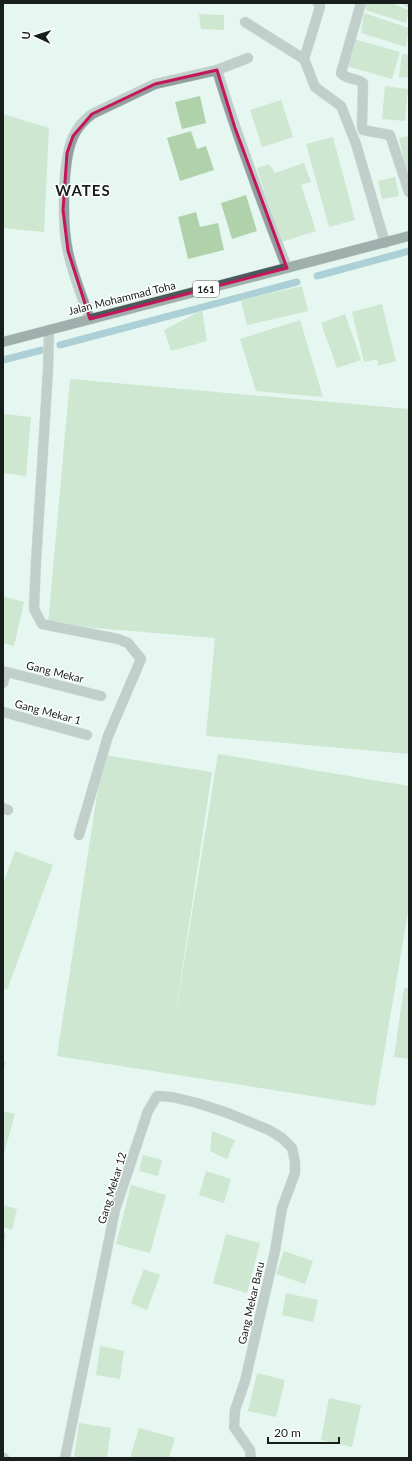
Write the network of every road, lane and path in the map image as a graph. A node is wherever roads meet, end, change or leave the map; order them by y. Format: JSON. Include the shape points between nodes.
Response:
{"nodes":[{"id":1,"x":318,"y":3,"type":"edge"},
{"id":2,"x":361,"y":3,"type":"edge"},
{"id":3,"x":245,"y":22,"type":"dead end"},
{"id":4,"x":248,"y":58,"type":"dead end"},
{"id":5,"x":304,"y":60,"type":"junction"},
{"id":6,"x":217,"y":70,"type":"junction"},
{"id":7,"x":409,"y":192,"type":"edge"},
{"id":8,"x":409,"y":236,"type":"edge"},
{"id":9,"x":385,"y":243,"type":"junction"},
{"id":10,"x":287,"y":268,"type":"junction"},
{"id":11,"x":90,"y":319,"type":"junction"},
{"id":12,"x":49,"y":330,"type":"junction"},
{"id":13,"x":3,"y":342,"type":"edge"},
{"id":14,"x":4,"y":671,"type":"edge"},
{"id":15,"x":3,"y":682,"type":"edge"},
{"id":16,"x":101,"y":696,"type":"dead end"},
{"id":17,"x":3,"y":712,"type":"edge"},
{"id":18,"x":87,"y":735,"type":"dead end"},
{"id":19,"x":79,"y":835,"type":"dead end"},
{"id":20,"x":292,"y":1148,"type":"joint"},
{"id":21,"x":65,"y":1458,"type":"edge"},
{"id":22,"x":251,"y":1458,"type":"edge"}],
"edges":[{"from":1,"to":5,"type":"street","via":[[320,7]]},
{"from":2,"to":7,"type":"street","via":[[341,74],[363,83],[363,130],[390,135]]},
{"from":3,"to":5,"type":"street"},
{"from":4,"to":6,"type":"street"},
{"from":5,"to":9,"type":"street","via":[[315,87],[341,106],[356,144]]},
{"from":6,"to":10,"type":"street","via":[[235,128]]},
{"from":6,"to":11,"type":"street","via":[[155,84],[92,114],[83,121],[73,136],[67,153],[63,210],[68,251]]},
{"from":8,"to":9,"type":"main road","name":"Jalan Mohammad Toha","number":"161"},
{"from":9,"to":10,"type":"main road","name":"Jalan Mohammad Toha","number":"161"},
{"from":10,"to":11,"type":"main road","name":"Jalan Mohammad Toha","number":"161"},
{"from":11,"to":12,"type":"main road","name":"Jalan Mohammad Toha","number":"161"},
{"from":12,"to":13,"type":"main road","name":"Jalan Mohammad Toha","number":"161"},
{"from":12,"to":19,"type":"street","via":[[34,609],[42,624],[118,639],[128,643],[141,659],[108,736]]},
{"from":14,"to":15,"type":"street"},
{"from":14,"to":16,"type":"street","name":"Gang Mekar"},
{"from":17,"to":18,"type":"street","name":"Gang Mekar 1"},
{"from":20,"to":21,"type":"street","name":"Gang Mekar 12","via":[[269,1130],[225,1112],[191,1101],[157,1096],[148,1111],[115,1210]]},
{"from":20,"to":22,"type":"street","name":"Gang Mekar Baru","via":[[295,1173],[282,1208],[274,1259],[245,1381],[235,1410],[234,1428],[250,1450]]}]}
